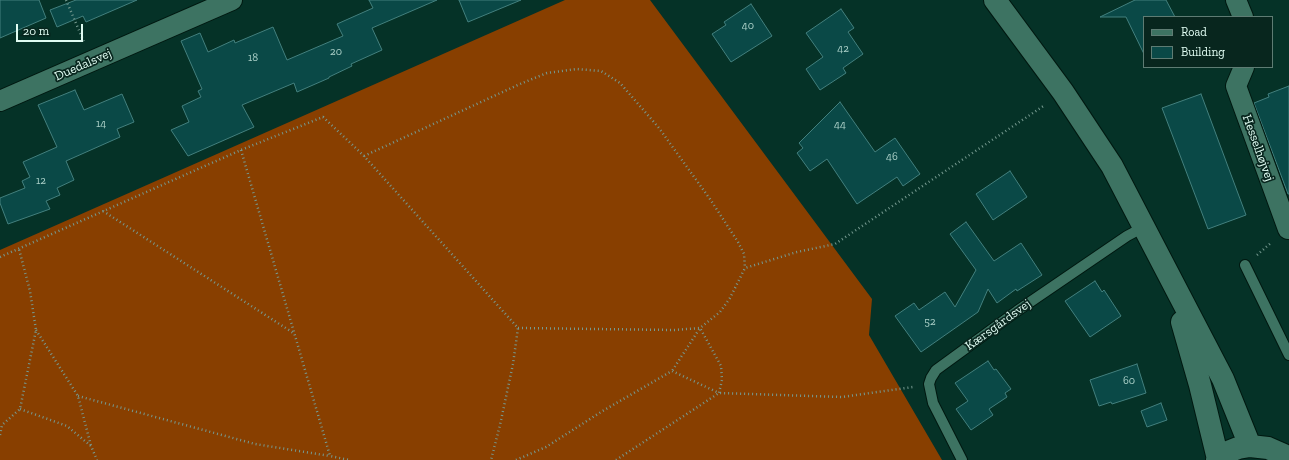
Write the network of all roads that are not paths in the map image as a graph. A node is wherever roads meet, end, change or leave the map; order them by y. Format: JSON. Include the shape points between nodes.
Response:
{"nodes":[{"id":1,"x":232,"y":0,"type":"edge"},
{"id":2,"x":995,"y":0,"type":"edge"},
{"id":3,"x":1236,"y":0,"type":"edge"},
{"id":4,"x":1003,"y":8,"type":"edge"},
{"id":5,"x":1243,"y":16,"type":"edge"},
{"id":6,"x":1244,"y":68,"type":"edge"},
{"id":7,"x":0,"y":101,"type":"edge"},
{"id":8,"x":1144,"y":227,"type":"junction"},
{"id":9,"x":1288,"y":229,"type":"road end"},
{"id":10,"x":1245,"y":265,"type":"road end"},
{"id":11,"x":1169,"y":277,"type":"junction"},
{"id":12,"x":1289,"y":355,"type":"edge"},
{"id":13,"x":1250,"y":446,"type":"junction"},
{"id":14,"x":962,"y":460,"type":"edge"},
{"id":15,"x":1217,"y":460,"type":"edge"},
{"id":16,"x":1289,"y":460,"type":"edge"}],
"edges":[{"from":1,"to":7,"type":"street","name":"Duedalsvej"},
{"from":2,"to":4,"type":"street"},
{"from":3,"to":5,"type":"street"},
{"from":4,"to":8,"type":"street","via":[[1112,166]]},
{"from":6,"to":9,"type":"street","name":"Hesselhøjvej","via":[[1236,86]]},
{"from":8,"to":11,"type":"street"},
{"from":8,"to":14,"type":"lane","name":"Kærsgårdsvej","via":[[1017,311],[936,370],[929,384],[933,403]]},
{"from":10,"to":12,"type":"lane"},
{"from":11,"to":13,"type":"street","via":[[1223,380]]},
{"from":11,"to":15,"type":"street","via":[[1200,385]]},
{"from":13,"to":15,"type":"street","via":[[1228,452]]},
{"from":13,"to":16,"type":"street","via":[[1268,448]]}]}
